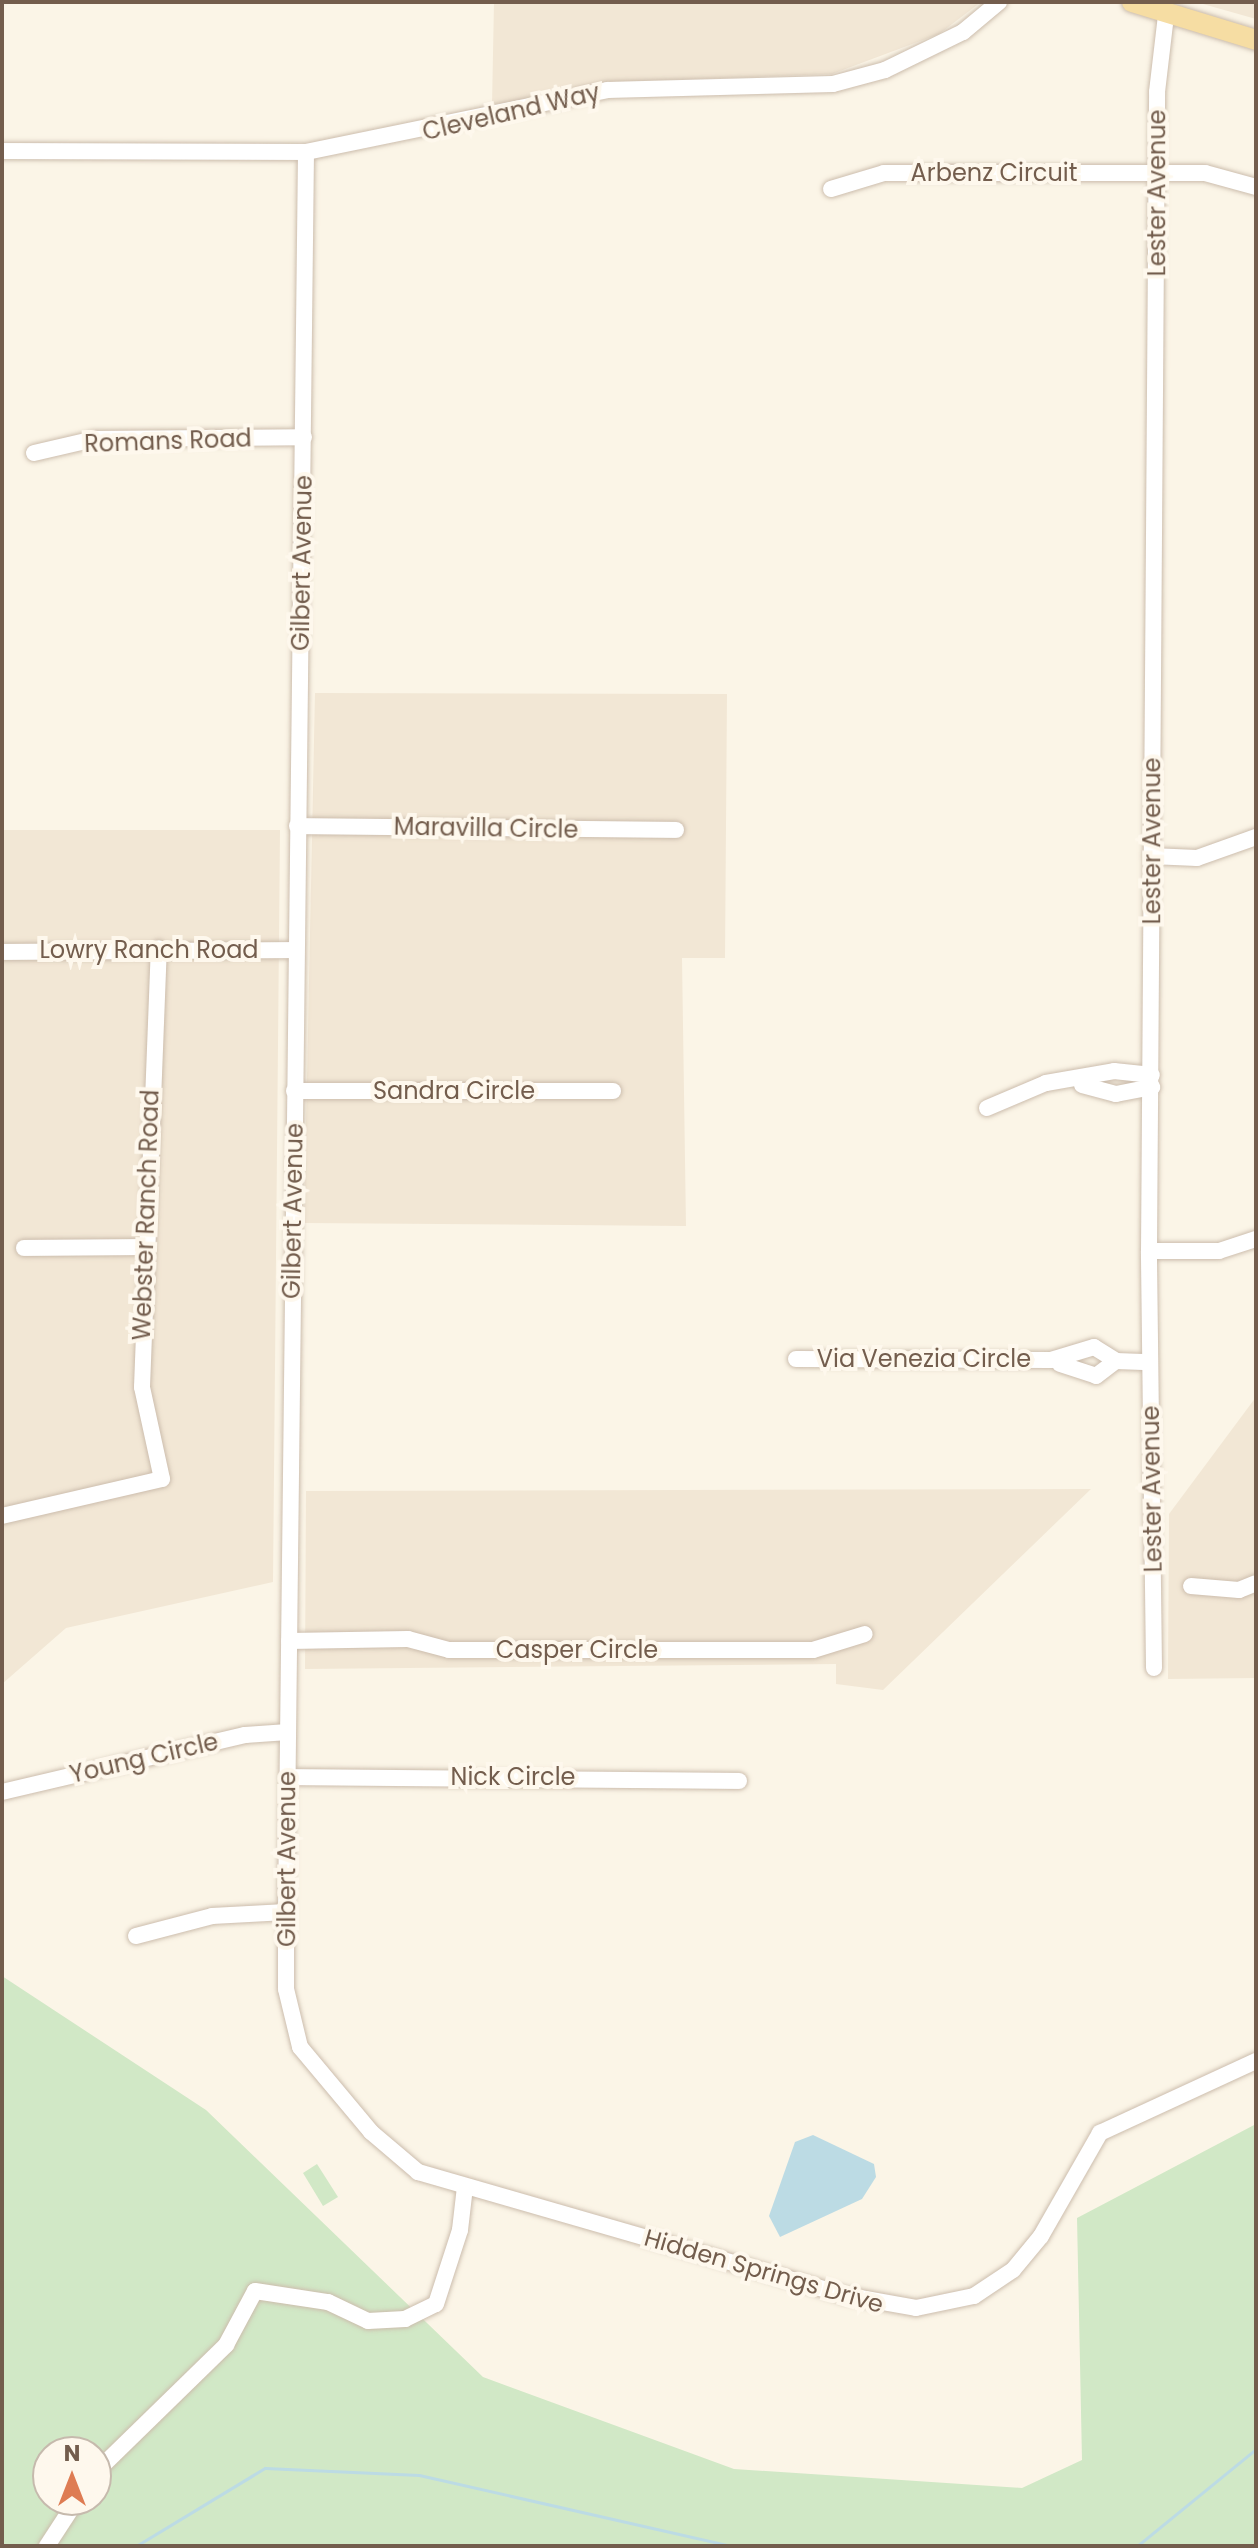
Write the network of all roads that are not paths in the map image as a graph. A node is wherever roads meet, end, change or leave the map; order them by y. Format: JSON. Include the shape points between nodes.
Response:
{"nodes":[{"id":1,"x":999,"y":2,"type":"edge"},
{"id":2,"x":1132,"y":2,"type":"edge"},
{"id":3,"x":1166,"y":15,"type":"junction"},
{"id":4,"x":1256,"y":40,"type":"edge"},
{"id":5,"x":2,"y":151,"type":"edge"},
{"id":6,"x":306,"y":152,"type":"junction"},
{"id":7,"x":1158,"y":173,"type":"junction"},
{"id":8,"x":1256,"y":187,"type":"edge"},
{"id":9,"x":831,"y":189,"type":"dead end"},
{"id":10,"x":304,"y":437,"type":"junction"},
{"id":11,"x":34,"y":453,"type":"dead end"},
{"id":12,"x":297,"y":826,"type":"junction"},
{"id":13,"x":676,"y":830,"type":"dead end"},
{"id":14,"x":1256,"y":837,"type":"edge"},
{"id":15,"x":1151,"y":856,"type":"junction"},
{"id":16,"x":159,"y":948,"type":"junction"},
{"id":17,"x":296,"y":950,"type":"junction"},
{"id":18,"x":2,"y":952,"type":"edge"},
{"id":19,"x":1152,"y":1081,"type":"junction"},
{"id":20,"x":294,"y":1091,"type":"junction"},
{"id":21,"x":613,"y":1091,"type":"dead end"},
{"id":22,"x":987,"y":1108,"type":"dead end"},
{"id":23,"x":1256,"y":1239,"type":"edge"},
{"id":24,"x":143,"y":1247,"type":"junction"},
{"id":25,"x":24,"y":1248,"type":"dead end"},
{"id":26,"x":1149,"y":1251,"type":"junction"},
{"id":27,"x":796,"y":1359,"type":"dead end"},
{"id":28,"x":1051,"y":1360,"type":"junction"},
{"id":29,"x":1116,"y":1361,"type":"junction"},
{"id":30,"x":1150,"y":1362,"type":"junction"},
{"id":31,"x":2,"y":1516,"type":"edge"},
{"id":32,"x":1256,"y":1583,"type":"edge"},
{"id":33,"x":1191,"y":1586,"type":"dead end"},
{"id":34,"x":865,"y":1634,"type":"dead end"},
{"id":35,"x":289,"y":1641,"type":"junction"},
{"id":36,"x":1154,"y":1668,"type":"dead end"},
{"id":37,"x":288,"y":1732,"type":"junction"},
{"id":38,"x":287,"y":1777,"type":"junction"},
{"id":39,"x":739,"y":1781,"type":"dead end"},
{"id":40,"x":2,"y":1792,"type":"edge"},
{"id":41,"x":286,"y":1912,"type":"junction"},
{"id":42,"x":136,"y":1936,"type":"dead end"},
{"id":43,"x":1256,"y":2061,"type":"edge"},
{"id":44,"x":465,"y":2187,"type":"junction"},
{"id":45,"x":112,"y":2456,"type":"edge"},
{"id":46,"x":67,"y":2516,"type":"edge"},
{"id":47,"x":47,"y":2546,"type":"edge"}],
"edges":[{"from":1,"to":6,"type":"street","name":"Cleveland Way","via":[[963,32],[885,70],[833,84],[607,90]]},
{"from":2,"to":3,"type":"main road"},
{"from":3,"to":4,"type":"main road"},
{"from":3,"to":7,"type":"street","name":"Lester Avenue","via":[[1158,71]]},
{"from":5,"to":6,"type":"street","name":"Cleveland Way"},
{"from":6,"to":10,"type":"street","name":"Gilbert Avenue"},
{"from":7,"to":8,"type":"street","name":"Arbenz Circuit","via":[[1205,173]]},
{"from":7,"to":9,"type":"street","name":"Arbenz Circuit","via":[[884,173]]},
{"from":7,"to":15,"type":"street","name":"Lester Avenue"},
{"from":10,"to":11,"type":"street","name":"Romans Road","via":[[94,439]]},
{"from":10,"to":12,"type":"street","name":"Gilbert Avenue"},
{"from":12,"to":13,"type":"street","name":"Maravilla Circle"},
{"from":12,"to":17,"type":"street","name":"Gilbert Avenue"},
{"from":14,"to":15,"type":"street","via":[[1197,858]]},
{"from":15,"to":19,"type":"street","name":"Lester Avenue"},
{"from":16,"to":17,"type":"street","name":"Lowry Ranch Road"},
{"from":16,"to":18,"type":"street","name":"Lowry Ranch Road"},
{"from":16,"to":24,"type":"street","name":"Webster Ranch Road"},
{"from":17,"to":20,"type":"street","name":"Gilbert Avenue"},
{"from":19,"to":22,"type":"street","via":[[1114,1071],[1046,1083]]},
{"from":19,"to":26,"type":"street","name":"Lester Avenue"},
{"from":20,"to":21,"type":"street","name":"Sandra Circle"},
{"from":20,"to":35,"type":"street","name":"Gilbert Avenue"},
{"from":23,"to":26,"type":"street","via":[[1219,1251]]},
{"from":24,"to":25,"type":"street"},
{"from":24,"to":31,"type":"street","name":"Webster Ranch Road","via":[[142,1387],[162,1479]]},
{"from":26,"to":30,"type":"street","name":"Lester Avenue"},
{"from":27,"to":28,"type":"street","name":"Via Venezia Circle"},
{"from":28,"to":29,"type":"street","name":"Via Venezia Circle","via":[[1094,1347]]},
{"from":28,"to":29,"type":"street","name":"Via Venezia Circle","via":[[1096,1376]]},
{"from":29,"to":30,"type":"street","name":"Via Venezia Circle"},
{"from":30,"to":36,"type":"street","name":"Lester Avenue"},
{"from":32,"to":33,"type":"street","via":[[1239,1590]]},
{"from":34,"to":35,"type":"street","name":"Casper Circle","via":[[813,1650],[449,1650],[408,1639]]},
{"from":35,"to":37,"type":"street","name":"Gilbert Avenue"},
{"from":37,"to":38,"type":"street","name":"Gilbert Avenue"},
{"from":37,"to":40,"type":"street","name":"Young Circle","via":[[245,1735]]},
{"from":38,"to":39,"type":"street","name":"Nick Circle"},
{"from":38,"to":41,"type":"street","name":"Gilbert Avenue"},
{"from":41,"to":42,"type":"street","via":[[212,1916]]},
{"from":41,"to":44,"type":"street","name":"Gilbert Avenue","via":[[286,1989],[300,2047],[396,2155],[418,2172]]},
{"from":43,"to":44,"type":"street","name":"Hidden Springs Drive","via":[[1100,2133],[1025,2258],[974,2296],[935,2306],[895,2307],[843,2295]]},
{"from":44,"to":45,"type":"street","via":[[460,2230],[436,2304],[405,2319],[368,2321],[328,2302],[255,2291],[226,2345]]},
{"from":46,"to":47,"type":"street"}]}
